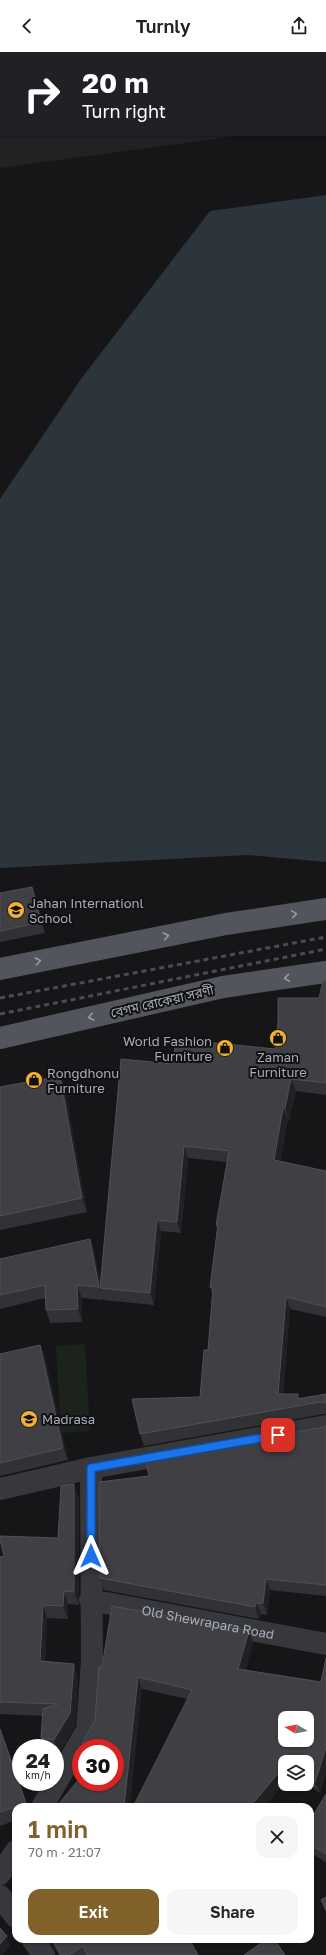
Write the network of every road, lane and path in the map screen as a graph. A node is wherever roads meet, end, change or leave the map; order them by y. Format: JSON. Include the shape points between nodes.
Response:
{"nodes":[{"id":1,"x":326,"y":909,"type":"edge"},
{"id":2,"x":0,"y":969,"type":"edge"},
{"id":3,"x":326,"y":972,"type":"edge"},
{"id":4,"x":0,"y":1038,"type":"edge"},
{"id":5,"x":326,"y":1425,"type":"edge"},
{"id":6,"x":91,"y":1468,"type":"junction"},
{"id":7,"x":0,"y":1489,"type":"edge"},
{"id":8,"x":90,"y":1600,"type":"junction"},
{"id":9,"x":326,"y":1644,"type":"edge"},
{"id":10,"x":44,"y":1803,"type":"edge"},
{"id":11,"x":12,"y":1857,"type":"edge"},
{"id":12,"x":0,"y":1874,"type":"edge"},
{"id":13,"x":0,"y":1896,"type":"edge"},
{"id":14,"x":12,"y":1912,"type":"edge"},
{"id":15,"x":35,"y":1943,"type":"edge"},
{"id":16,"x":44,"y":1955,"type":"edge"}],
"edges":[{"from":2,"to":1,"type":"main road","one_way":true,"via":[[226,924]]},
{"from":3,"to":4,"type":"main road","name":"বেগম রোকেয়া সরণী","one_way":true,"via":[[223,987]]},
{"from":5,"to":6,"type":"street"},
{"from":6,"to":7,"type":"street"},
{"from":6,"to":8,"type":"street"},
{"from":8,"to":9,"type":"street","name":"Old Shewrapara Road"},
{"from":8,"to":10,"type":"street","via":[[92,1661],[87,1730]]},
{"from":11,"to":12,"type":"street"},
{"from":13,"to":14,"type":"street"},
{"from":15,"to":16,"type":"street"}]}
